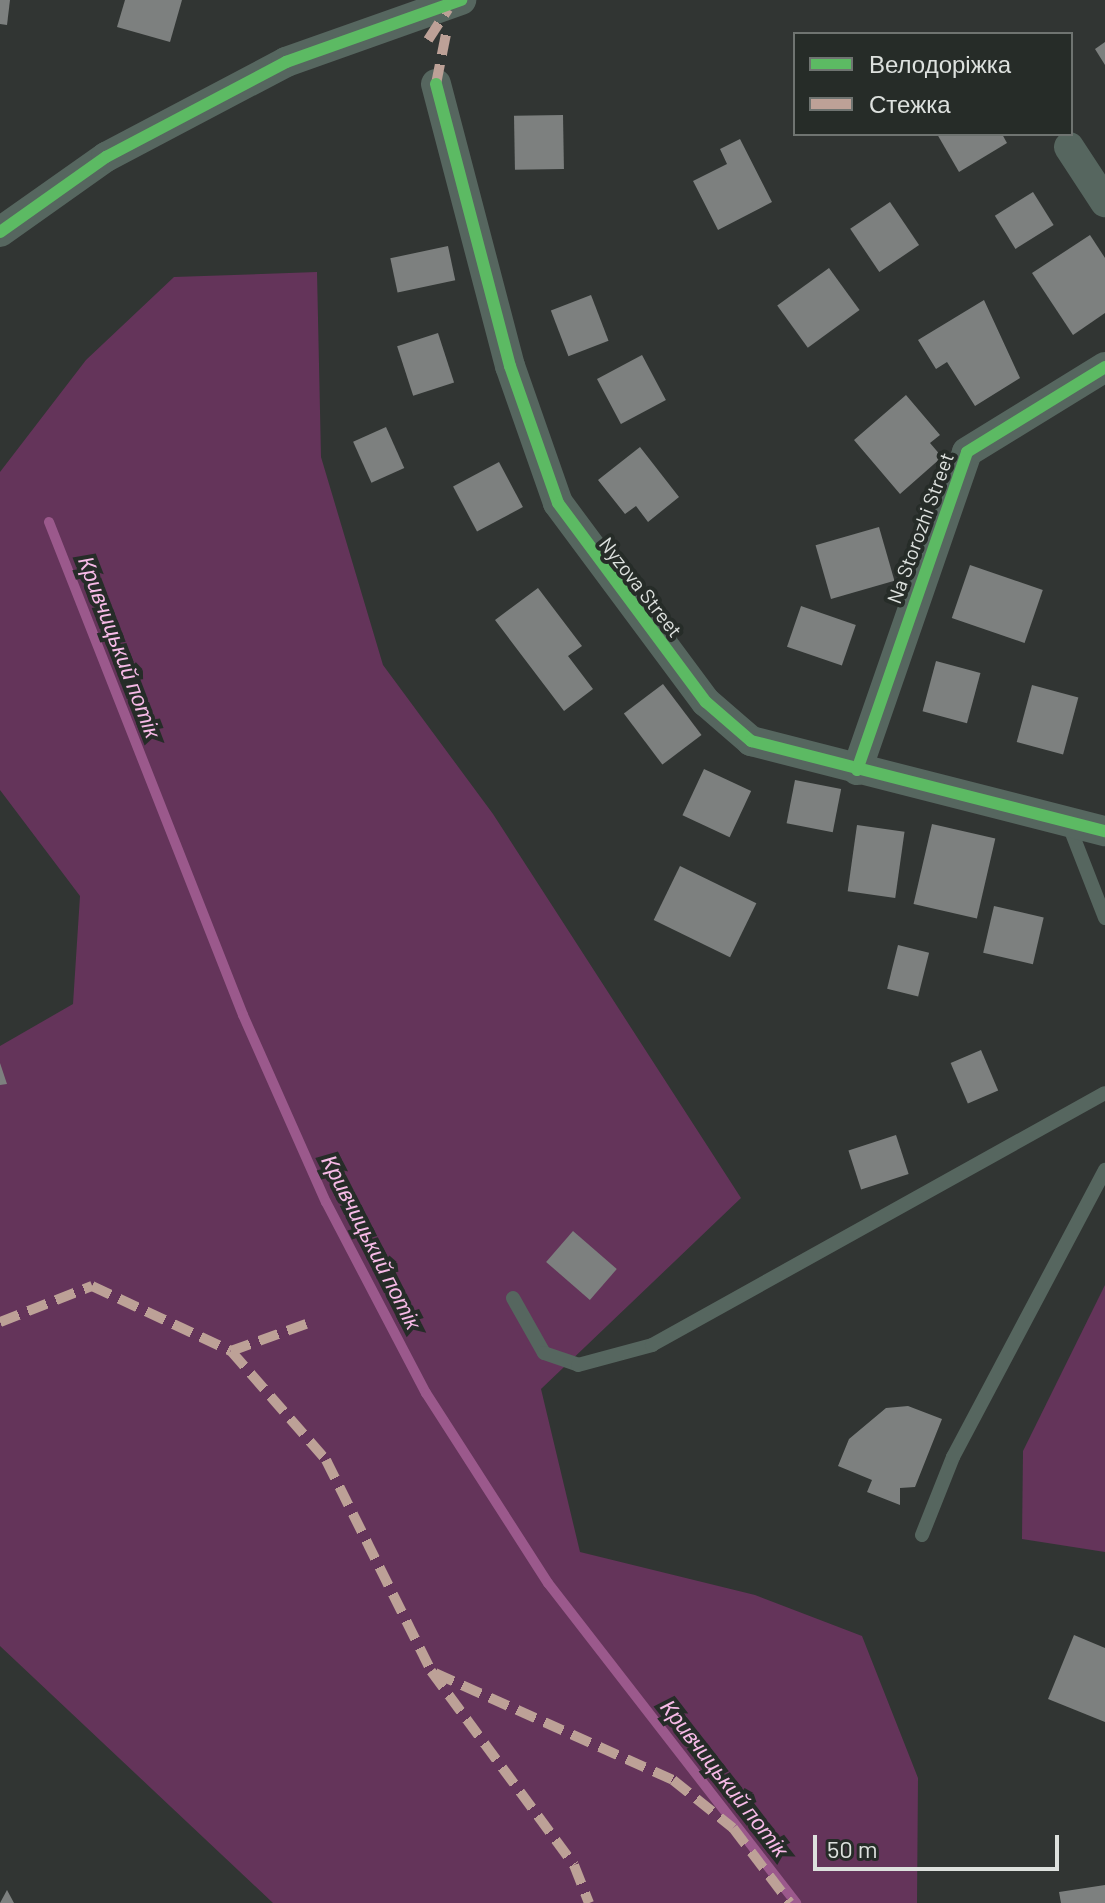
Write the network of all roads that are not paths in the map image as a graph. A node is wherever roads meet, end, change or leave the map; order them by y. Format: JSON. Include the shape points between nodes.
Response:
{"nodes":[{"id":1,"x":461,"y":0,"type":"edge"},
{"id":2,"x":436,"y":84,"type":"dead end"},
{"id":3,"x":1069,"y":147,"type":"dead end"},
{"id":4,"x":1105,"y":202,"type":"edge"},
{"id":5,"x":0,"y":232,"type":"edge"},
{"id":6,"x":1105,"y":367,"type":"edge"},
{"id":7,"x":857,"y":770,"type":"junction"},
{"id":8,"x":1068,"y":823,"type":"junction"},
{"id":9,"x":1105,"y":831,"type":"edge"},
{"id":10,"x":1105,"y":918,"type":"edge"},
{"id":11,"x":1105,"y":1093,"type":"edge"},
{"id":12,"x":1105,"y":1170,"type":"edge"},
{"id":13,"x":513,"y":1298,"type":"dead end"},
{"id":14,"x":922,"y":1535,"type":"dead end"}],
"edges":[{"from":1,"to":5,"type":"street","via":[[286,62],[106,157]]},
{"from":2,"to":7,"type":"street","name":"Nyzova Street","via":[[510,366],[558,503],[582,544],[727,723],[751,741]]},
{"from":3,"to":4,"type":"street"},
{"from":6,"to":7,"type":"street","name":"Na Storozhi Street","via":[[967,452]]},
{"from":7,"to":8,"type":"street","name":"Nyzova Street"},
{"from":8,"to":9,"type":"street","name":"Nyzova Street"},
{"from":8,"to":10,"type":"lane"},
{"from":11,"to":13,"type":"lane","via":[[652,1345],[578,1365],[544,1353]]},
{"from":12,"to":14,"type":"lane","via":[[953,1457]]}]}
